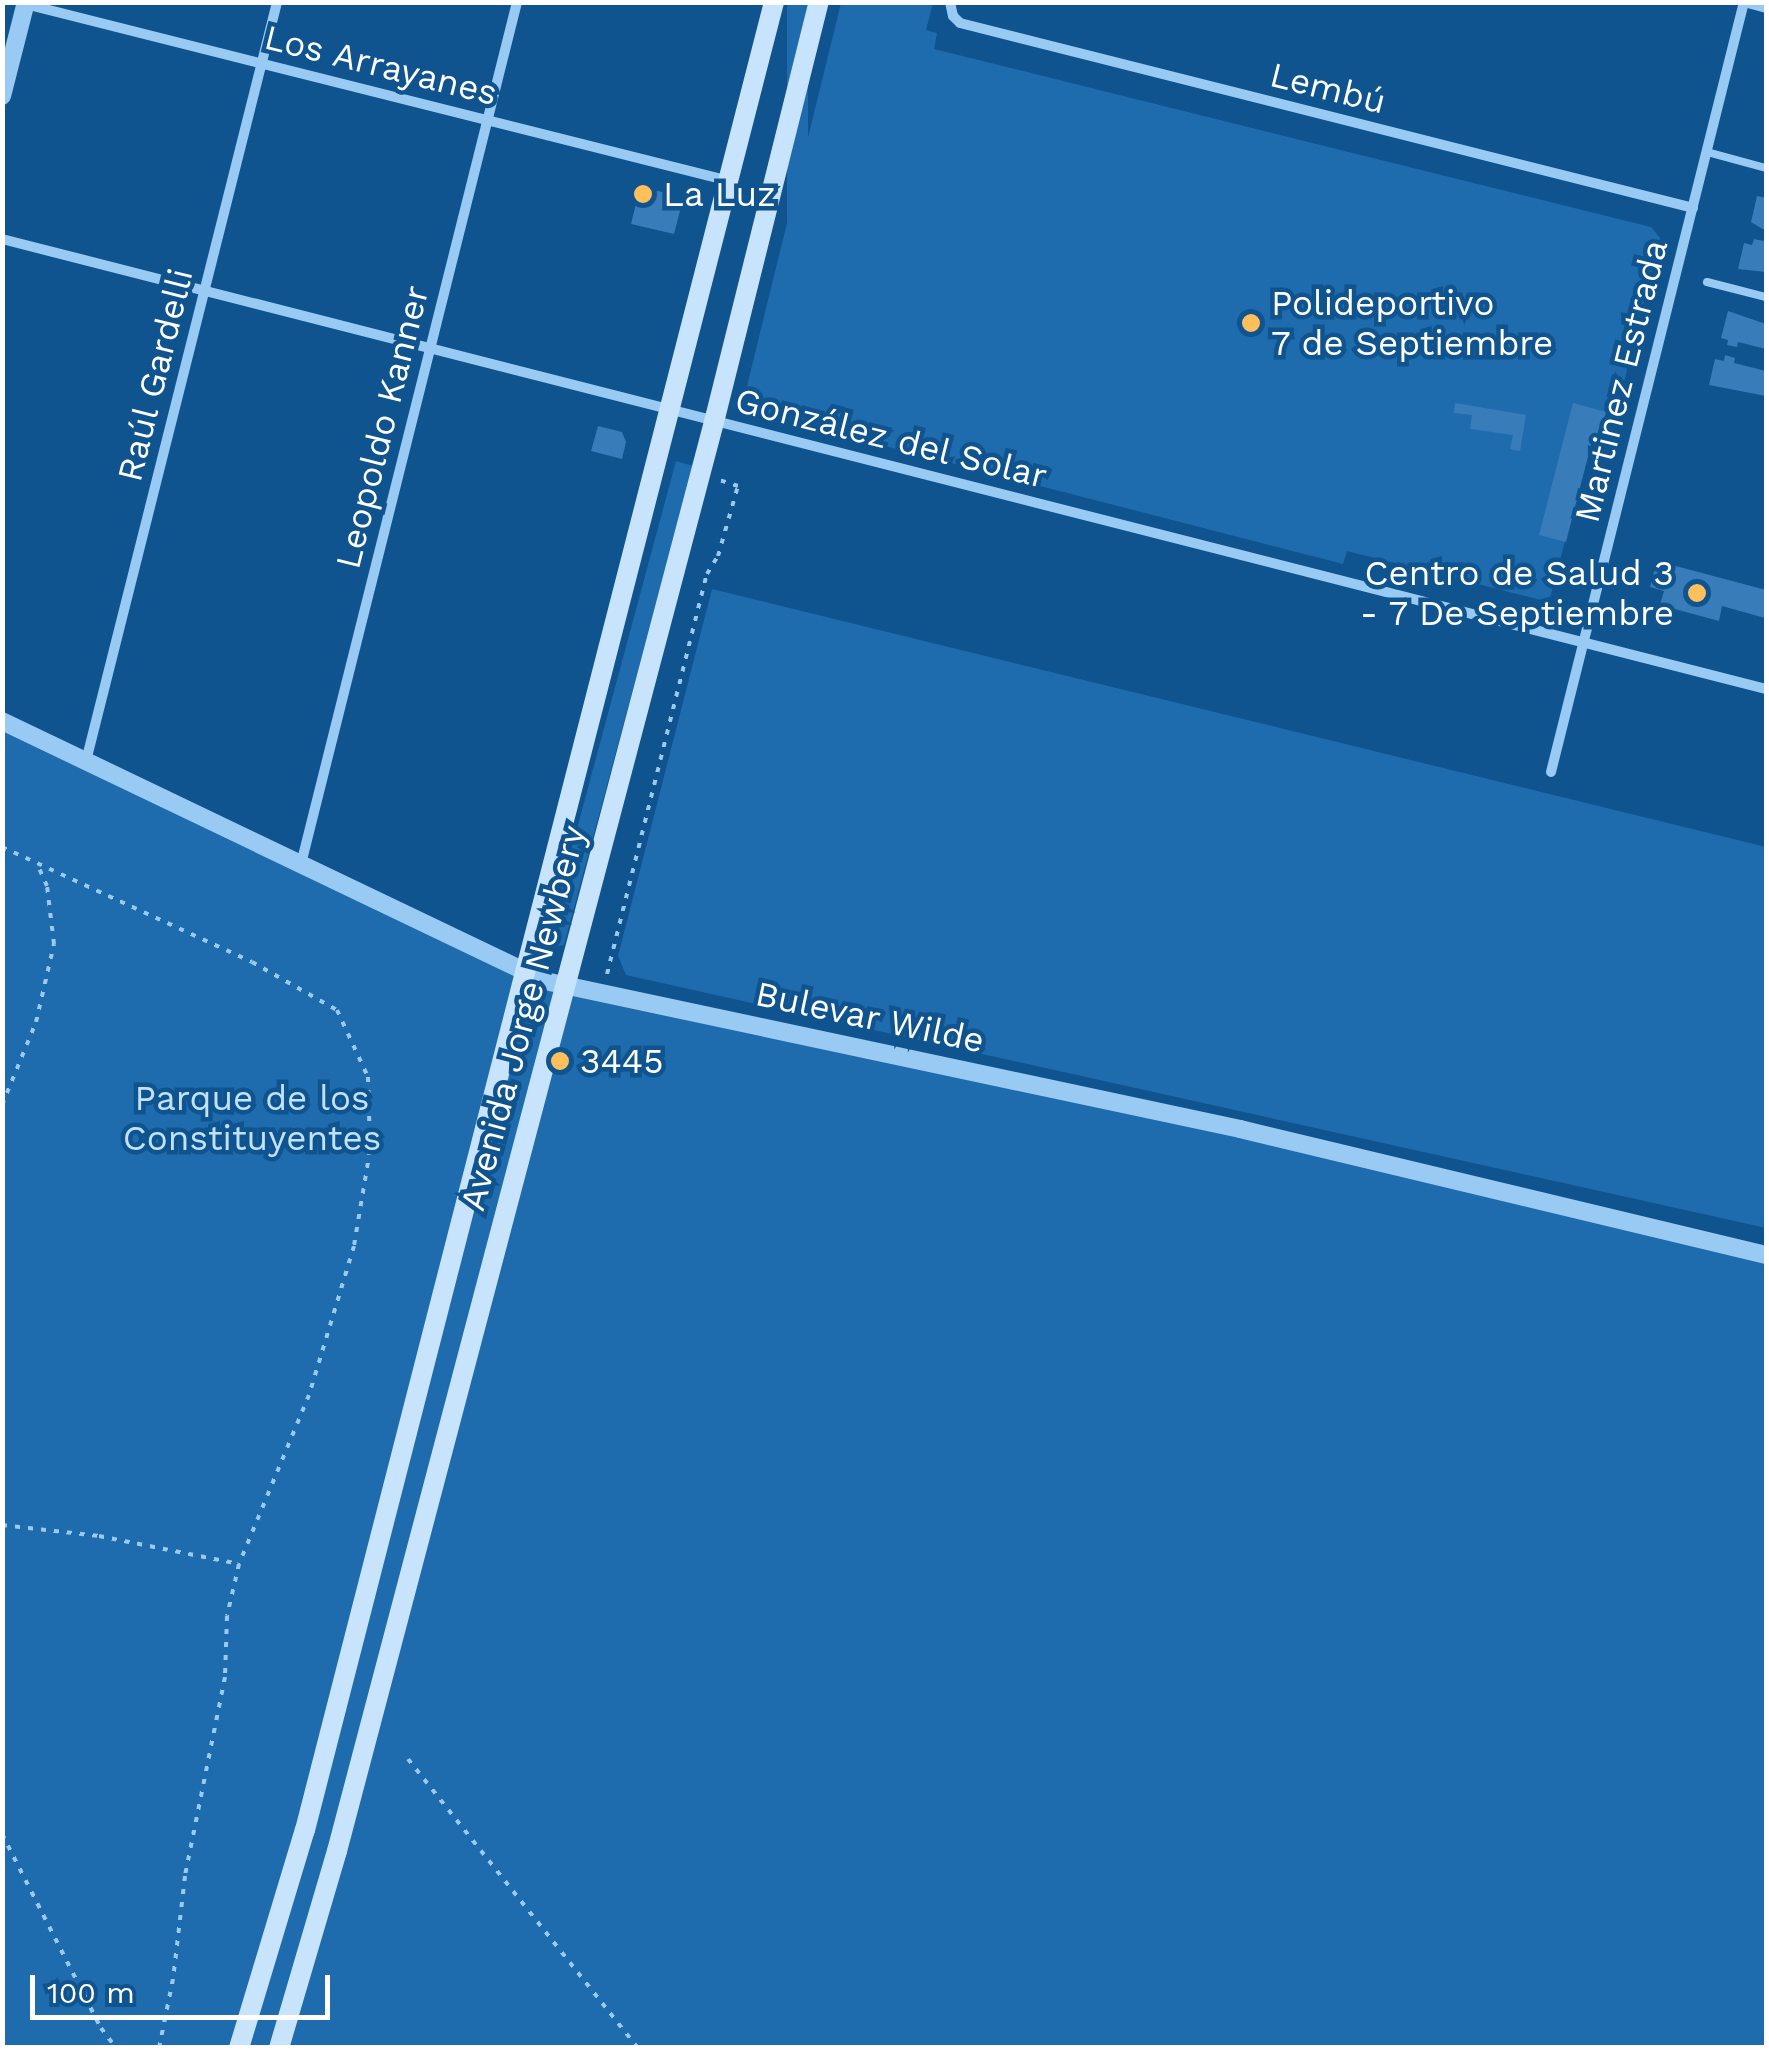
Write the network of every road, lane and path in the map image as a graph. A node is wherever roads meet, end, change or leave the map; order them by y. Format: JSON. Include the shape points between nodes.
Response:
{"nodes":[{"id":1,"x":277,"y":2,"type":"edge"},
{"id":2,"x":516,"y":2,"type":"edge"},
{"id":3,"x":774,"y":2,"type":"edge"},
{"id":4,"x":819,"y":2,"type":"edge"},
{"id":5,"x":950,"y":2,"type":"edge"},
{"id":6,"x":1744,"y":2,"type":"edge"},
{"id":7,"x":24,"y":3,"type":"edge"},
{"id":8,"x":1766,"y":8,"type":"edge"},
{"id":9,"x":262,"y":63,"type":"junction"},
{"id":10,"x":2,"y":96,"type":"edge"},
{"id":11,"x":486,"y":120,"type":"junction"},
{"id":12,"x":1707,"y":152,"type":"junction"},
{"id":13,"x":1766,"y":168,"type":"edge"},
{"id":14,"x":729,"y":181,"type":"junction"},
{"id":15,"x":1693,"y":208,"type":"junction"},
{"id":16,"x":2,"y":239,"type":"edge"},
{"id":17,"x":1707,"y":282,"type":"dead end"},
{"id":18,"x":205,"y":290,"type":"junction"},
{"id":19,"x":1766,"y":298,"type":"edge"},
{"id":20,"x":430,"y":348,"type":"junction"},
{"id":21,"x":671,"y":411,"type":"junction"},
{"id":22,"x":714,"y":422,"type":"junction"},
{"id":23,"x":738,"y":486,"type":"dead end"},
{"id":24,"x":1584,"y":642,"type":"junction"},
{"id":25,"x":1766,"y":689,"type":"edge"},
{"id":26,"x":2,"y":720,"type":"edge"},
{"id":27,"x":86,"y":761,"type":"junction"},
{"id":28,"x":1552,"y":772,"type":"dead end"},
{"id":29,"x":2,"y":847,"type":"edge"},
{"id":30,"x":36,"y":862,"type":"junction"},
{"id":31,"x":301,"y":864,"type":"junction"},
{"id":32,"x":525,"y":973,"type":"junction"},
{"id":33,"x":606,"y":979,"type":"dead end"},
{"id":34,"x":566,"y":985,"type":"junction"},
{"id":35,"x":2,"y":1105,"type":"edge"},
{"id":36,"x":1766,"y":1255,"type":"edge"},
{"id":37,"x":2,"y":1525,"type":"edge"},
{"id":38,"x":239,"y":1564,"type":"junction"},
{"id":39,"x":408,"y":1759,"type":"dead end"},
{"id":40,"x":2,"y":1834,"type":"edge"},
{"id":41,"x":116,"y":2048,"type":"edge"},
{"id":42,"x":158,"y":2048,"type":"edge"},
{"id":43,"x":239,"y":2048,"type":"edge"},
{"id":44,"x":279,"y":2048,"type":"edge"},
{"id":45,"x":638,"y":2048,"type":"edge"}],
"edges":[{"from":1,"to":9,"type":"street","name":"Raúl Gardelli"},
{"from":2,"to":11,"type":"street","name":"Leopoldo Kanner"},
{"from":3,"to":14,"type":"main road","name":"Avenida Jorge Newbery"},
{"from":4,"to":22,"type":"main road","name":"Avenida Jorge Newbery"},
{"from":5,"to":15,"type":"street","name":"Lembú","via":[[960,23]]},
{"from":6,"to":8,"type":"street"},
{"from":6,"to":12,"type":"street","name":"Martinez Estrada"},
{"from":7,"to":9,"type":"street","name":"Los Arrayanes"},
{"from":7,"to":10,"type":"street"},
{"from":9,"to":11,"type":"street","name":"Los Arrayanes"},
{"from":9,"to":18,"type":"street","name":"Raúl Gardelli"},
{"from":11,"to":14,"type":"street","name":"Los Arrayanes"},
{"from":11,"to":20,"type":"street","name":"Leopoldo Kanner"},
{"from":12,"to":13,"type":"lane"},
{"from":12,"to":15,"type":"street","name":"Martinez Estrada"},
{"from":14,"to":21,"type":"main road","name":"Avenida Jorge Newbery"},
{"from":15,"to":24,"type":"street","name":"Martinez Estrada"},
{"from":16,"to":18,"type":"street","name":"González del Solar"},
{"from":17,"to":19,"type":"lane"},
{"from":18,"to":20,"type":"street","name":"González del Solar"},
{"from":18,"to":27,"type":"street","name":"Raúl Gardelli"},
{"from":20,"to":21,"type":"street","name":"González del Solar"},
{"from":20,"to":31,"type":"street","name":"Leopoldo Kanner"},
{"from":21,"to":22,"type":"street","name":"González del Solar"},
{"from":21,"to":32,"type":"main road","name":"Avenida Jorge Newbery"},
{"from":22,"to":24,"type":"street","name":"González del Solar"},
{"from":22,"to":34,"type":"main road","name":"Avenida Jorge Newbery"},
{"from":23,"to":33,"type":"path","name":"Avenida Jorge Newbery","via":[[707,574]]},
{"from":24,"to":25,"type":"street","name":"González del Solar"},
{"from":24,"to":28,"type":"street","name":"Martinez Estrada"},
{"from":26,"to":27,"type":"street","name":"Bulevar Wilde"},
{"from":27,"to":31,"type":"street","name":"Bulevar Wilde"},
{"from":29,"to":30,"type":"path"},
{"from":30,"to":35,"type":"path","via":[[47,886],[54,944],[36,1022]]},
{"from":30,"to":38,"type":"path","via":[[252,962],[337,1010],[368,1077],[370,1150],[354,1246],[309,1395]]},
{"from":31,"to":32,"type":"street","name":"Bulevar Wilde"},
{"from":32,"to":34,"type":"street","name":"Bulevar Wilde"},
{"from":32,"to":43,"type":"main road","name":"Avenida Jorge Newbery","via":[[305,1830]]},
{"from":34,"to":36,"type":"street","name":"Bulevar Wilde","via":[[1240,1129]]},
{"from":34,"to":44,"type":"main road","name":"Avenida Jorge Newbery"},
{"from":37,"to":38,"type":"path"},
{"from":38,"to":42,"type":"path"},
{"from":39,"to":45,"type":"path"},
{"from":40,"to":41,"type":"path"}]}
